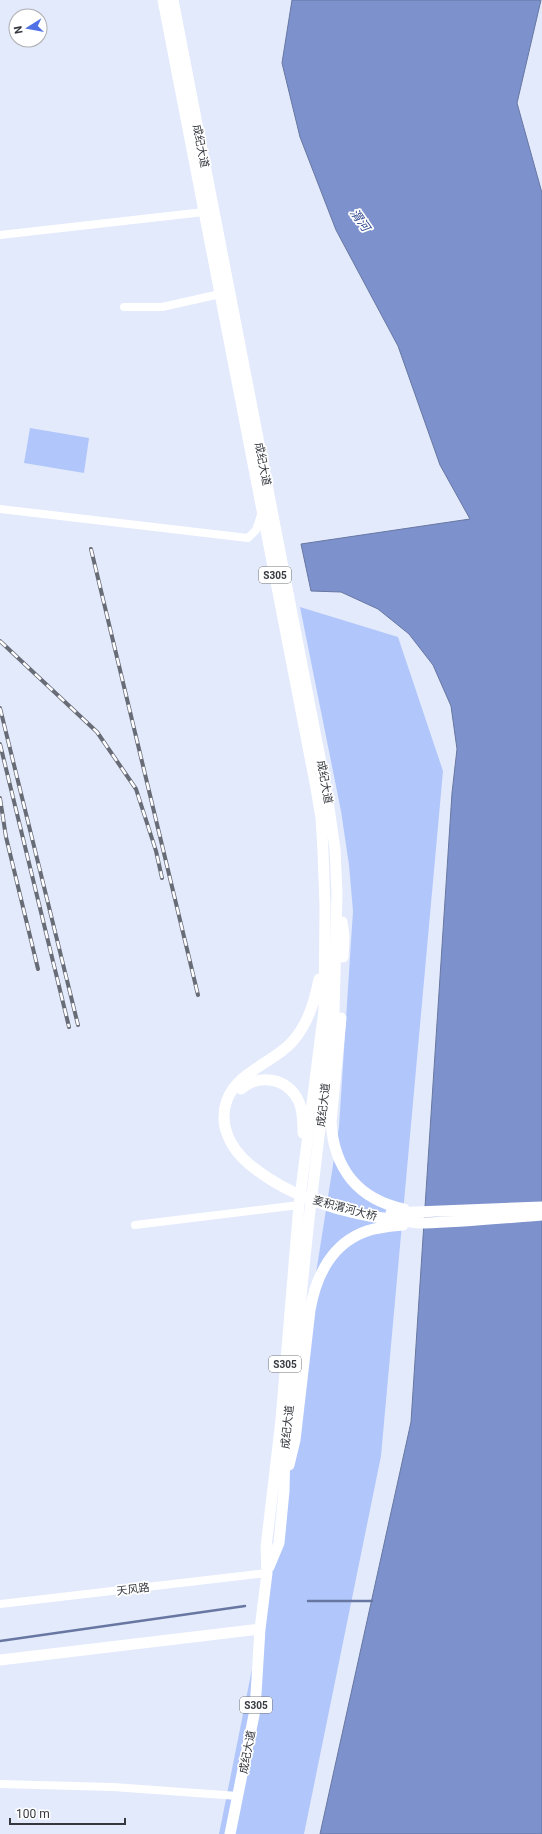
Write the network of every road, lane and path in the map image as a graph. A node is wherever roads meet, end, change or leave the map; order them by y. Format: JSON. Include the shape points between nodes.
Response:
{"nodes":[{"id":1,"x":163,"y":0,"type":"edge"},
{"id":2,"x":173,"y":0,"type":"edge"},
{"id":3,"x":204,"y":212,"type":"junction"},
{"id":4,"x":0,"y":235,"type":"edge"},
{"id":5,"x":220,"y":294,"type":"junction"},
{"id":6,"x":124,"y":307,"type":"dead end"},
{"id":7,"x":0,"y":509,"type":"edge"},
{"id":8,"x":262,"y":512,"type":"junction"},
{"id":9,"x":337,"y":893,"type":"junction"},
{"id":10,"x":325,"y":955,"type":"junction"},
{"id":11,"x":258,"y":1075,"type":"junction"},
{"id":12,"x":305,"y":1156,"type":"junction"},
{"id":13,"x":299,"y":1205,"type":"junction"},
{"id":14,"x":542,"y":1207,"type":"edge"},
{"id":15,"x":542,"y":1215,"type":"edge"},
{"id":16,"x":424,"y":1218,"type":"junction"},
{"id":17,"x":135,"y":1225,"type":"dead end"},
{"id":18,"x":284,"y":1491,"type":"junction"},
{"id":19,"x":267,"y":1573,"type":"junction"},
{"id":20,"x":0,"y":1604,"type":"edge"},
{"id":21,"x":260,"y":1628,"type":"junction"},
{"id":22,"x":0,"y":1660,"type":"edge"},
{"id":23,"x":0,"y":1784,"type":"edge"},
{"id":24,"x":238,"y":1796,"type":"junction"},
{"id":25,"x":230,"y":1834,"type":"edge"}],
"edges":[{"from":1,"to":3,"type":"main road","name":"成纪大道","number":"S305"},
{"from":2,"to":9,"type":"main road","name":"成纪大道","via":[[327,794],[335,849]]},
{"from":3,"to":4,"type":"street"},
{"from":3,"to":5,"type":"main road","name":"成纪大道","number":"S305"},
{"from":5,"to":6,"type":"street","via":[[162,307]]},
{"from":5,"to":8,"type":"main road","name":"成纪大道","number":"S305"},
{"from":7,"to":8,"type":"street","via":[[248,538],[256,530]]},
{"from":8,"to":10,"type":"main road","name":"成纪大道","number":"S305","via":[[320,818]]},
{"from":9,"to":16,"type":"main road","via":[[344,936],[342,1005],[331,1122],[336,1154],[351,1180],[374,1198]]},
{"from":9,"to":18,"type":"main road","name":"成纪大道","via":[[334,1013],[284,1454]]},
{"from":10,"to":11,"type":"main road","name":"麦积渭河大桥","via":[[314,1006],[303,1028],[292,1043]]},
{"from":10,"to":12,"type":"main road","name":"成纪大道","number":"S305","via":[[324,1010]]},
{"from":11,"to":12,"type":"main road","via":[[282,1084],[299,1102]]},
{"from":11,"to":16,"type":"main road","name":"麦积渭河大桥","via":[[236,1086],[224,1109],[223,1119],[229,1140],[244,1160],[277,1184],[324,1205],[379,1218]]},
{"from":12,"to":13,"type":"main road","name":"成纪大道","number":"S305"},
{"from":13,"to":17,"type":"street"},
{"from":13,"to":19,"type":"main road","name":"成纪大道","number":"S305","via":[[281,1420],[266,1547]]},
{"from":14,"to":16,"type":"main road","name":"麦积渭河大桥"},
{"from":15,"to":16,"type":"main road","name":"麦积渭河大桥"},
{"from":16,"to":18,"type":"main road","via":[[366,1231],[351,1239],[326,1263],[313,1291],[302,1385]]},
{"from":18,"to":19,"type":"main road","name":"成纪大道","via":[[279,1543]]},
{"from":19,"to":20,"type":"street","name":"天风路"},
{"from":19,"to":21,"type":"main road","name":"成纪大道","number":"S305"},
{"from":21,"to":22,"type":"main road"},
{"from":21,"to":24,"type":"main road","name":"成纪大道","number":"S305","via":[[255,1710]]},
{"from":23,"to":24,"type":"street","via":[[113,1787]]},
{"from":24,"to":25,"type":"main road","name":"成纪大道","number":"S305"}]}
